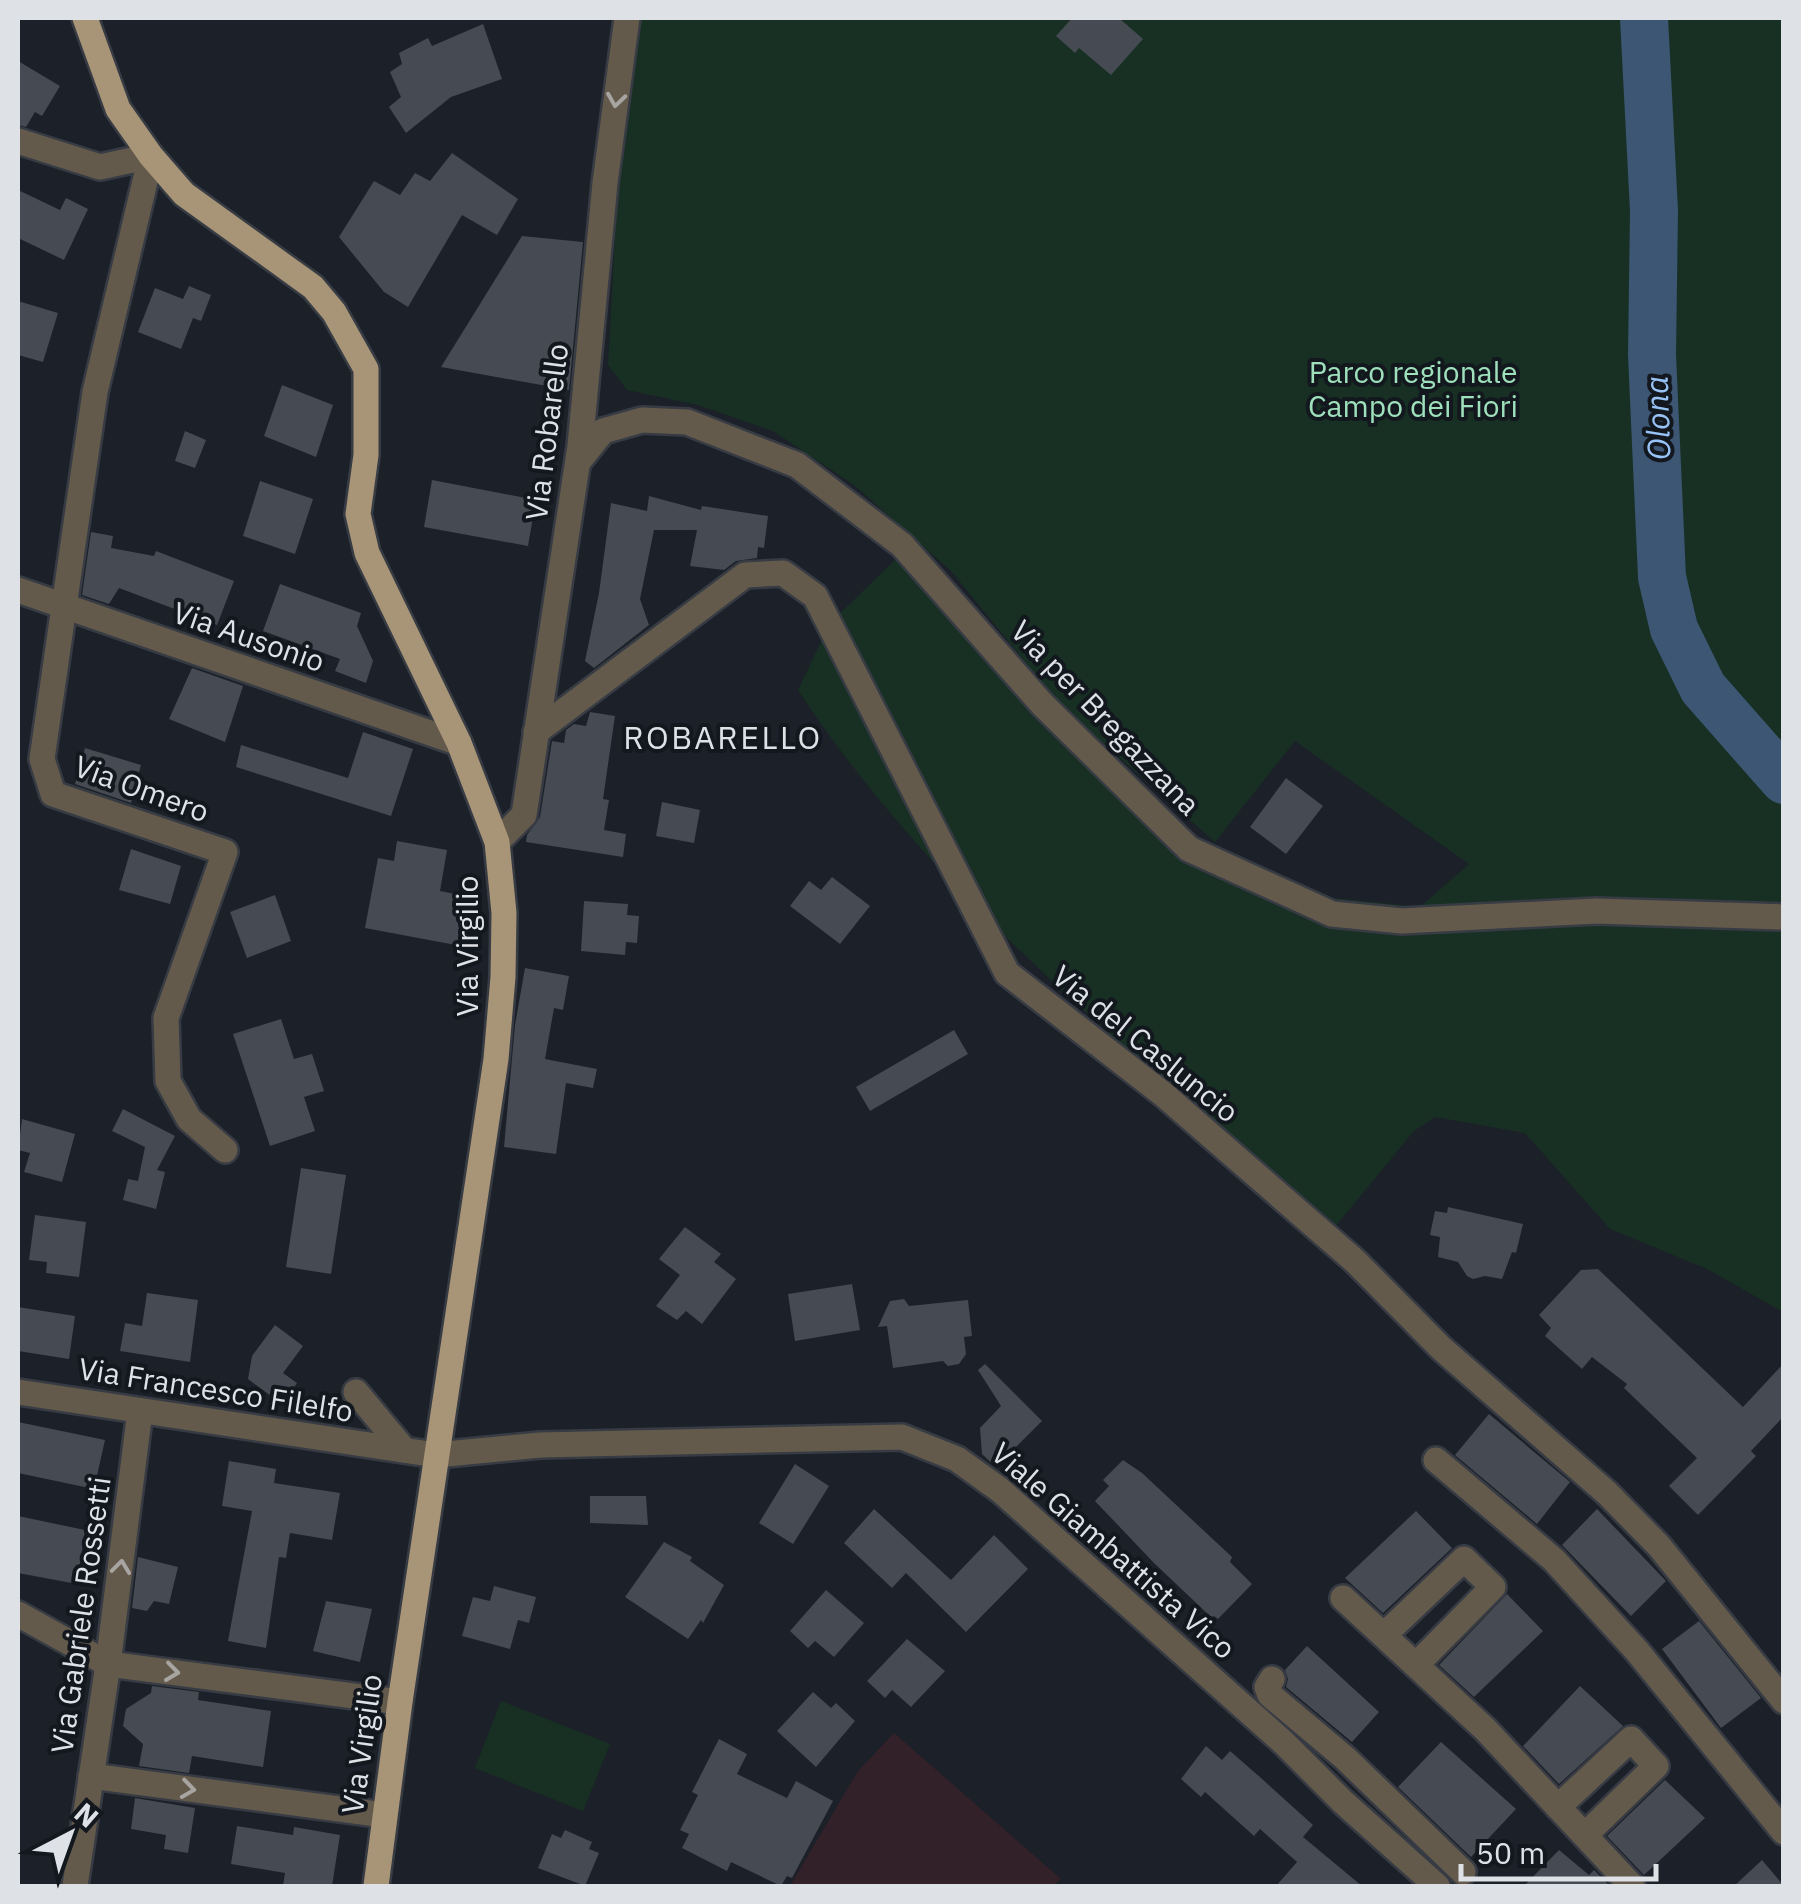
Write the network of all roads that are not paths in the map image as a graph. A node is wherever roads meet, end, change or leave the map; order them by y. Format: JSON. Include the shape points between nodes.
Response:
{"nodes":[{"id":1,"x":85,"y":18,"type":"edge"},
{"id":2,"x":627,"y":18,"type":"edge"},
{"id":3,"x":18,"y":141,"type":"edge"},
{"id":4,"x":150,"y":156,"type":"junction"},
{"id":5,"x":578,"y":462,"type":"junction"},
{"id":6,"x":18,"y":590,"type":"edge"},
{"id":7,"x":63,"y":607,"type":"junction"},
{"id":8,"x":536,"y":732,"type":"junction"},
{"id":9,"x":459,"y":743,"type":"junction"},
{"id":10,"x":497,"y":842,"type":"junction"},
{"id":11,"x":1784,"y":917,"type":"edge"},
{"id":12,"x":226,"y":1150,"type":"dead end"},
{"id":13,"x":18,"y":1392,"type":"edge"},
{"id":14,"x":356,"y":1392,"type":"dead end"},
{"id":15,"x":140,"y":1411,"type":"junction"},
{"id":16,"x":404,"y":1450,"type":"junction"},
{"id":17,"x":436,"y":1455,"type":"junction"},
{"id":18,"x":1436,"y":1460,"type":"dead end"},
{"id":19,"x":1425,"y":1596,"type":"junction"},
{"id":20,"x":1343,"y":1598,"type":"dead end"},
{"id":21,"x":18,"y":1614,"type":"edge"},
{"id":22,"x":1454,"y":1626,"type":"junction"},
{"id":23,"x":1384,"y":1635,"type":"junction"},
{"id":24,"x":108,"y":1664,"type":"junction"},
{"id":25,"x":1416,"y":1665,"type":"junction"},
{"id":26,"x":1272,"y":1680,"type":"dead end"},
{"id":27,"x":1784,"y":1701,"type":"edge"},
{"id":28,"x":400,"y":1702,"type":"junction"},
{"id":29,"x":1368,"y":1773,"type":"junction"},
{"id":30,"x":1595,"y":1773,"type":"junction"},
{"id":31,"x":92,"y":1776,"type":"junction"},
{"id":32,"x":1621,"y":1800,"type":"junction"},
{"id":33,"x":1342,"y":1802,"type":"junction"},
{"id":34,"x":1558,"y":1807,"type":"junction"},
{"id":35,"x":384,"y":1815,"type":"junction"},
{"id":36,"x":1784,"y":1832,"type":"edge"},
{"id":37,"x":1585,"y":1835,"type":"junction"},
{"id":38,"x":1463,"y":1872,"type":"dead end"},
{"id":39,"x":75,"y":1886,"type":"edge"},
{"id":40,"x":376,"y":1886,"type":"edge"},
{"id":41,"x":1437,"y":1886,"type":"edge"},
{"id":42,"x":1632,"y":1886,"type":"edge"}],
"edges":[{"from":1,"to":4,"type":"main road","name":"Via Virgilio","via":[[118,108]]},
{"from":2,"to":5,"type":"street","name":"Via Robarello","one_way":true},
{"from":3,"to":4,"type":"street","via":[[100,167]]},
{"from":4,"to":7,"type":"street","name":"Via Omero","via":[[95,392]]},
{"from":4,"to":9,"type":"main road","name":"Via Virgilio","via":[[184,194],[313,287],[366,369],[358,514],[367,552]]},
{"from":5,"to":8,"type":"street","name":"Via Robarello"},
{"from":5,"to":11,"type":"street","name":"Via per Bregazzana","via":[[603,431],[642,420],[686,422],[797,465],[902,545],[1042,704],[1190,849],[1332,914],[1402,921],[1596,911]]},
{"from":6,"to":7,"type":"street","name":"Via Ausonio"},
{"from":7,"to":9,"type":"street","name":"Via Ausonio"},
{"from":7,"to":12,"type":"street","name":"Via Omero","via":[[42,759],[53,794],[225,852],[166,1018],[168,1081],[189,1119]]},
{"from":8,"to":10,"type":"street","name":"Via Robarello","via":[[524,815]]},
{"from":8,"to":27,"type":"street","name":"Via del Casluncio","via":[[746,575],[784,573],[815,596],[1007,973],[1164,1094],[1606,1493],[1660,1546]]},
{"from":9,"to":10,"type":"main road","name":"Via Virgilio"},
{"from":10,"to":17,"type":"main road","name":"Via Virgilio","via":[[504,913],[499,1026]]},
{"from":13,"to":15,"type":"street","name":"Via Francesco Filelfo"},
{"from":14,"to":16,"type":"street","name":"Via Francesco Filelfo"},
{"from":15,"to":16,"type":"street","name":"Via Francesco Filelfo"},
{"from":24,"to":15,"type":"street","name":"Via Gabriele Rossetti","one_way":true},
{"from":16,"to":17,"type":"street","name":"Via Francesco Filelfo"},
{"from":17,"to":28,"type":"main road","name":"Via Virgilio"},
{"from":17,"to":33,"type":"street","name":"Viale Giambattista Vico","via":[[540,1445],[902,1438],[957,1458],[1083,1562]]},
{"from":18,"to":36,"type":"street","via":[[1554,1560]]},
{"from":19,"to":22,"type":"street"},
{"from":19,"to":22,"type":"street","via":[[1464,1559],[1493,1587]]},
{"from":19,"to":23,"type":"street"},
{"from":20,"to":23,"type":"street"},
{"from":21,"to":24,"type":"street"},
{"from":22,"to":25,"type":"street"},
{"from":23,"to":25,"type":"street"},
{"from":24,"to":28,"type":"street","one_way":true},
{"from":24,"to":31,"type":"street","name":"Via Gabriele Rossetti"},
{"from":25,"to":34,"type":"street"},
{"from":26,"to":29,"type":"street","via":[[1270,1694]]},
{"from":28,"to":35,"type":"main road","name":"Via Virgilio"},
{"from":29,"to":33,"type":"street"},
{"from":29,"to":38,"type":"street"},
{"from":30,"to":32,"type":"street"},
{"from":30,"to":32,"type":"street","via":[[1631,1740],[1656,1766]]},
{"from":30,"to":34,"type":"street"},
{"from":31,"to":35,"type":"street","one_way":true},
{"from":31,"to":39,"type":"street","name":"Via Gabriele Rossetti"},
{"from":32,"to":37,"type":"street"},
{"from":33,"to":41,"type":"street","name":"Viale Giambattista Vico"},
{"from":34,"to":37,"type":"street"},
{"from":35,"to":40,"type":"main road","name":"Via Virgilio"},
{"from":37,"to":42,"type":"street"}]}
